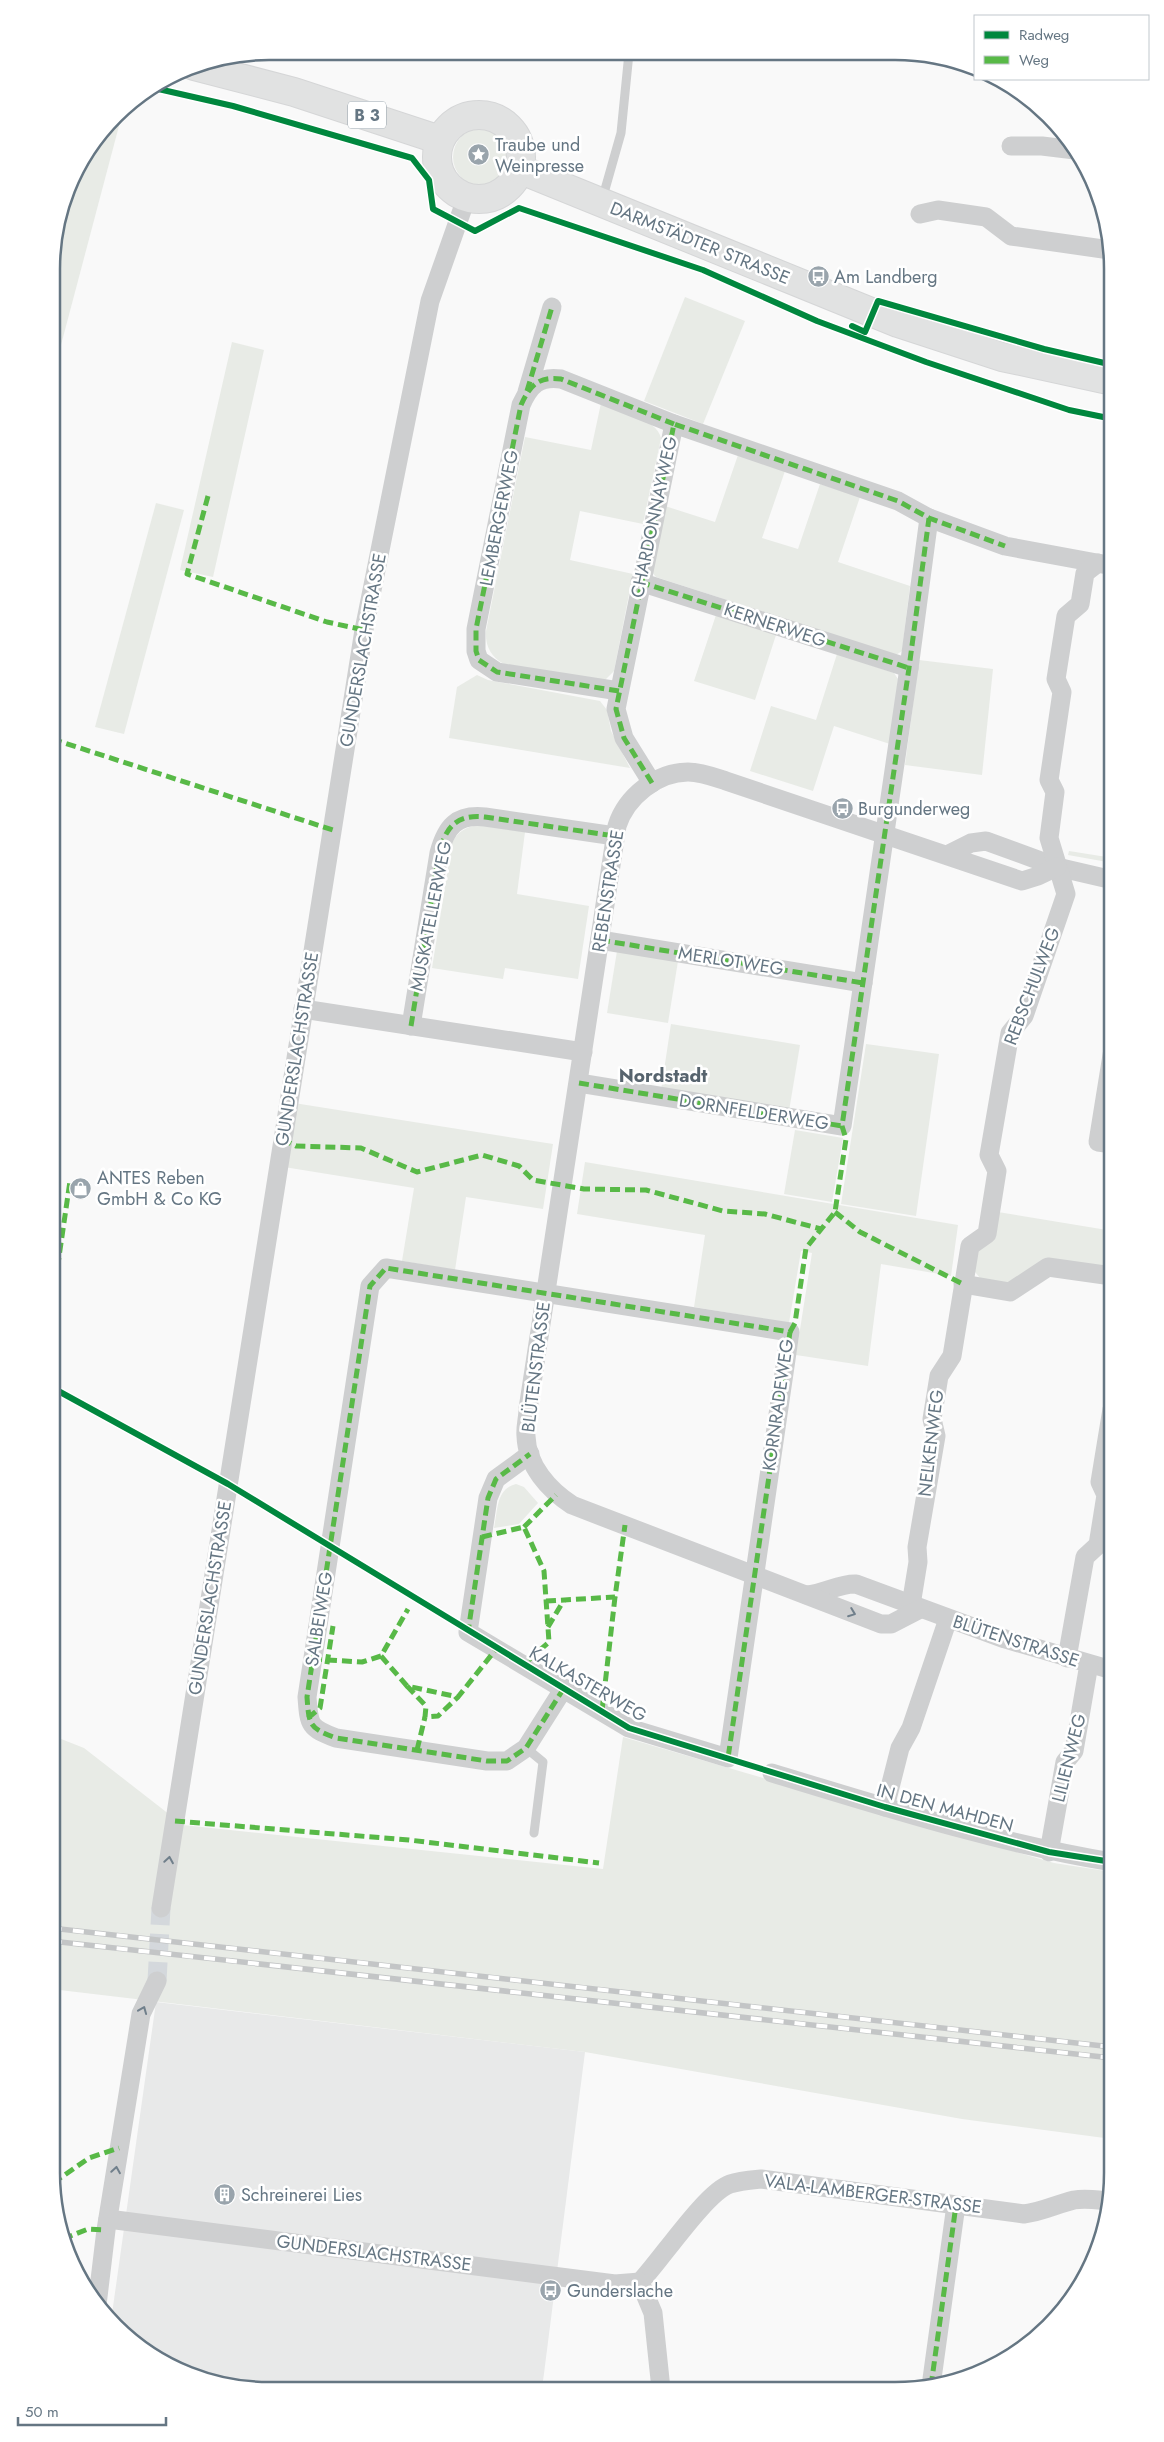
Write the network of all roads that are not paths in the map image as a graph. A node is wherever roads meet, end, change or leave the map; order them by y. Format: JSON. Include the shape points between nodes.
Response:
{"nodes":[{"id":1,"x":628,"y":60,"type":"edge"},
{"id":2,"x":207,"y":69,"type":"edge"},
{"id":3,"x":440,"y":140,"type":"junction"},
{"id":4,"x":1011,"y":146,"type":"dead end"},
{"id":5,"x":1066,"y":149,"type":"edge"},
{"id":6,"x":519,"y":169,"type":"junction"},
{"id":7,"x":466,"y":199,"type":"junction"},
{"id":8,"x":601,"y":202,"type":"junction"},
{"id":9,"x":920,"y":214,"type":"dead end"},
{"id":10,"x":1103,"y":249,"type":"edge"},
{"id":11,"x":552,"y":307,"type":"dead end"},
{"id":12,"x":1104,"y":379,"type":"edge"},
{"id":13,"x":527,"y":392,"type":"junction"},
{"id":14,"x":674,"y":424,"type":"junction"},
{"id":15,"x":929,"y":518,"type":"junction"},
{"id":16,"x":1104,"y":564,"type":"edge"},
{"id":17,"x":1104,"y":564,"type":"edge"},
{"id":18,"x":640,"y":582,"type":"junction"},
{"id":19,"x":909,"y":668,"type":"junction"},
{"id":20,"x":619,"y":692,"type":"junction"},
{"id":21,"x":652,"y":783,"type":"junction"},
{"id":22,"x":885,"y":834,"type":"junction"},
{"id":23,"x":615,"y":836,"type":"junction"},
{"id":24,"x":947,"y":855,"type":"junction"},
{"id":25,"x":1057,"y":867,"type":"junction"},
{"id":26,"x":1104,"y":878,"type":"edge"},
{"id":27,"x":600,"y":940,"type":"junction"},
{"id":28,"x":863,"y":983,"type":"junction"},
{"id":29,"x":303,"y":1009,"type":"junction"},
{"id":30,"x":411,"y":1026,"type":"junction"},
{"id":31,"x":583,"y":1052,"type":"junction"},
{"id":32,"x":579,"y":1083,"type":"junction"},
{"id":33,"x":970,"y":1246,"type":"joint"},
{"id":34,"x":1104,"y":1275,"type":"edge"},
{"id":35,"x":963,"y":1284,"type":"junction"},
{"id":36,"x":546,"y":1293,"type":"junction"},
{"id":37,"x":530,"y":1454,"type":"junction"},
{"id":38,"x":1104,"y":1458,"type":"edge"},
{"id":39,"x":1104,"y":1491,"type":"edge"},
{"id":40,"x":1104,"y":1508,"type":"edge"},
{"id":41,"x":753,"y":1574,"type":"junction"},
{"id":42,"x":806,"y":1595,"type":"junction"},
{"id":43,"x":916,"y":1607,"type":"junction"},
{"id":44,"x":948,"y":1619,"type":"junction"},
{"id":45,"x":1067,"y":1658,"type":"junction"},
{"id":46,"x":1089,"y":1664,"type":"junction"},
{"id":47,"x":1104,"y":1668,"type":"edge"},
{"id":48,"x":564,"y":1688,"type":"junction"},
{"id":49,"x":526,"y":1748,"type":"junction"},
{"id":50,"x":772,"y":1772,"type":"dead end"},
{"id":51,"x":885,"y":1807,"type":"junction"},
{"id":52,"x":534,"y":1833,"type":"dead end"},
{"id":53,"x":1049,"y":1852,"type":"junction"},
{"id":54,"x":1104,"y":1861,"type":"edge"},
{"id":55,"x":161,"y":1908,"type":"tunnel mouth"},
{"id":56,"x":156,"y":1981,"type":"tunnel mouth"},
{"id":57,"x":1102,"y":2200,"type":"edge"},
{"id":58,"x":956,"y":2205,"type":"junction"},
{"id":59,"x":108,"y":2218,"type":"junction"},
{"id":60,"x":640,"y":2282,"type":"junction"},
{"id":61,"x":98,"y":2294,"type":"edge"},
{"id":62,"x":932,"y":2379,"type":"edge"},
{"id":63,"x":660,"y":2382,"type":"edge"}],
"edges":[{"from":1,"to":8,"type":"lane","via":[[621,133]]},
{"from":2,"to":3,"type":"main road","number":"B 3","via":[[294,92]]},
{"from":3,"to":6,"type":"main road","via":[[451,126],[465,118],[493,118],[514,136],[520,157]]},
{"from":3,"to":7,"type":"main road","via":[[437,151],[440,173],[451,188]]},
{"from":4,"to":5,"type":"street"},
{"from":6,"to":7,"type":"main road","via":[[507,188],[497,195]]},
{"from":6,"to":8,"type":"main road","name":"DARMSTÄDTER STRASSE"},
{"from":7,"to":29,"type":"street","name":"GUNDERSLACHSTRASSE","via":[[430,301],[364,630]]},
{"from":8,"to":12,"type":"main road","name":"DARMSTÄDTER STRASSE","via":[[898,323],[1002,358]]},
{"from":9,"to":10,"type":"street","via":[[938,210],[986,217],[1011,236]]},
{"from":11,"to":13,"type":"street","name":"LEMBERGERWEG"},
{"from":13,"to":14,"type":"street","via":[[549,377],[561,378]]},
{"from":13,"to":20,"type":"street","name":"LEMBERGERWEG","via":[[521,405],[476,629],[476,651],[479,660],[497,672]]},
{"from":14,"to":15,"type":"street","name":"CHARDONNAYWEG","via":[[898,501]]},
{"from":14,"to":18,"type":"street","name":"CHARDONNAYWEG"},
{"from":15,"to":16,"type":"street","name":"CHARDONNAYWEG","via":[[1005,546]]},
{"from":15,"to":19,"type":"street"},
{"from":17,"to":25,"type":"street","name":"REBSCHULWEG","via":[[1086,573],[1080,604],[1066,616],[1056,679],[1062,692],[1049,780],[1055,792],[1049,838]]},
{"from":18,"to":19,"type":"street","name":"KERNERWEG"},
{"from":18,"to":20,"type":"street","name":"CHARDONNAYWEG"},
{"from":19,"to":22,"type":"street"},
{"from":20,"to":21,"type":"street","name":"CHARDONNAYWEG","via":[[616,708],[619,725]]},
{"from":21,"to":22,"type":"street","name":"REBENSTRASSE","via":[[671,774],[705,775]]},
{"from":21,"to":23,"type":"street","name":"REBENSTRASSE","via":[[631,800],[620,815]]},
{"from":22,"to":24,"type":"street","name":"REBENSTRASSE"},
{"from":22,"to":28,"type":"street"},
{"from":23,"to":27,"type":"street","name":"REBENSTRASSE"},
{"from":23,"to":30,"type":"street","name":"MUSKATELLERWEG","via":[[485,817],[473,816],[456,821],[442,841],[439,853]]},
{"from":24,"to":25,"type":"street","name":"REBENSTRASSE","via":[[1022,881]]},
{"from":24,"to":25,"type":"street","via":[[971,843],[986,841]]},
{"from":25,"to":26,"type":"street"},
{"from":25,"to":33,"type":"street","name":"REBSCHULWEG","via":[[1066,894],[1024,1016],[1010,1033],[989,1155],[997,1171],[987,1234]]},
{"from":27,"to":28,"type":"street","name":"MERLOTWEG"},
{"from":27,"to":31,"type":"street","name":"REBENSTRASSE"},
{"from":28,"to":32,"type":"street","name":"DORNFELDERWEG","via":[[842,1126]]},
{"from":29,"to":30,"type":"street"},
{"from":55,"to":29,"type":"street","name":"GUNDERSLACHSTRASSE","one_way":true},
{"from":30,"to":31,"type":"street"},
{"from":31,"to":32,"type":"street","name":"REBENSTRASSE"},
{"from":32,"to":36,"type":"street","name":"BLÜTENSTRASSE"},
{"from":33,"to":35,"type":"street","name":"NELKENWEG"},
{"from":34,"to":35,"type":"street","via":[[1048,1267],[1010,1292]]},
{"from":35,"to":43,"type":"street","name":"NELKENWEG","via":[[952,1356],[939,1376],[932,1419],[936,1436],[917,1546]]},
{"from":36,"to":37,"type":"street","name":"BLÜTENSTRASSE","via":[[528,1409],[526,1436]]},
{"from":36,"to":41,"type":"street","name":"KORNRADEWEG","via":[[790,1332]]},
{"from":36,"to":49,"type":"street","name":"SALBEIWEG","via":[[386,1268],[370,1286],[306,1697],[308,1718],[316,1731],[336,1738],[487,1761],[507,1761]]},
{"from":37,"to":41,"type":"street","name":"BLÜTENSTRASSE","via":[[545,1483],[572,1505]]},
{"from":37,"to":48,"type":"street","name":"KALKASTERWEG","via":[[496,1479],[488,1498],[468,1632]]},
{"from":38,"to":39,"type":"street","via":[[1100,1482]]},
{"from":40,"to":45,"type":"street","via":[[1098,1546],[1085,1557]]},
{"from":41,"to":42,"type":"street","name":"BLÜTENSTRASSE"},
{"from":41,"to":48,"type":"street","name":"KALKASTERWEG","via":[[728,1758],[629,1728]]},
{"from":42,"to":43,"type":"street","name":"BLÜTENSTRASSE","via":[[856,1584]]},
{"from":42,"to":43,"type":"street","name":"BLÜTENSTRASSE","one_way":true,"via":[[881,1624],[891,1624]]},
{"from":43,"to":44,"type":"street","name":"BLÜTENSTRASSE"},
{"from":44,"to":45,"type":"street","name":"BLÜTENSTRASSE"},
{"from":44,"to":51,"type":"street","via":[[911,1728],[900,1748]]},
{"from":45,"to":46,"type":"street","name":"BLÜTENSTRASSE"},
{"from":46,"to":47,"type":"street","name":"BLÜTENSTRASSE"},
{"from":46,"to":53,"type":"street","name":"LILIENWEG","via":[[1074,1751],[1065,1762]]},
{"from":48,"to":49,"type":"street","name":"SALBEIWEG"},
{"from":49,"to":52,"type":"lane","via":[[543,1762]]},
{"from":50,"to":51,"type":"street","name":"IN DEN MAHDEN"},
{"from":51,"to":53,"type":"street","name":"IN DEN MAHDEN"},
{"from":53,"to":54,"type":"street","name":"IN DEN MAHDEN"},
{"from":59,"to":56,"type":"street","one_way":true,"via":[[141,2014]]},
{"from":57,"to":58,"type":"street","name":"VALA-LAMBERGER-STRASSE","via":[[1074,2200],[1024,2214]]},
{"from":58,"to":60,"type":"street","name":"VALA-LAMBERGER-STRASSE","via":[[761,2179],[729,2184],[706,2200]]},
{"from":58,"to":62,"type":"street"},
{"from":59,"to":60,"type":"street","name":"GUNDERSLACHSTRASSE","via":[[615,2284]]},
{"from":59,"to":61,"type":"street"},
{"from":60,"to":63,"type":"street","via":[[653,2313]]}]}
